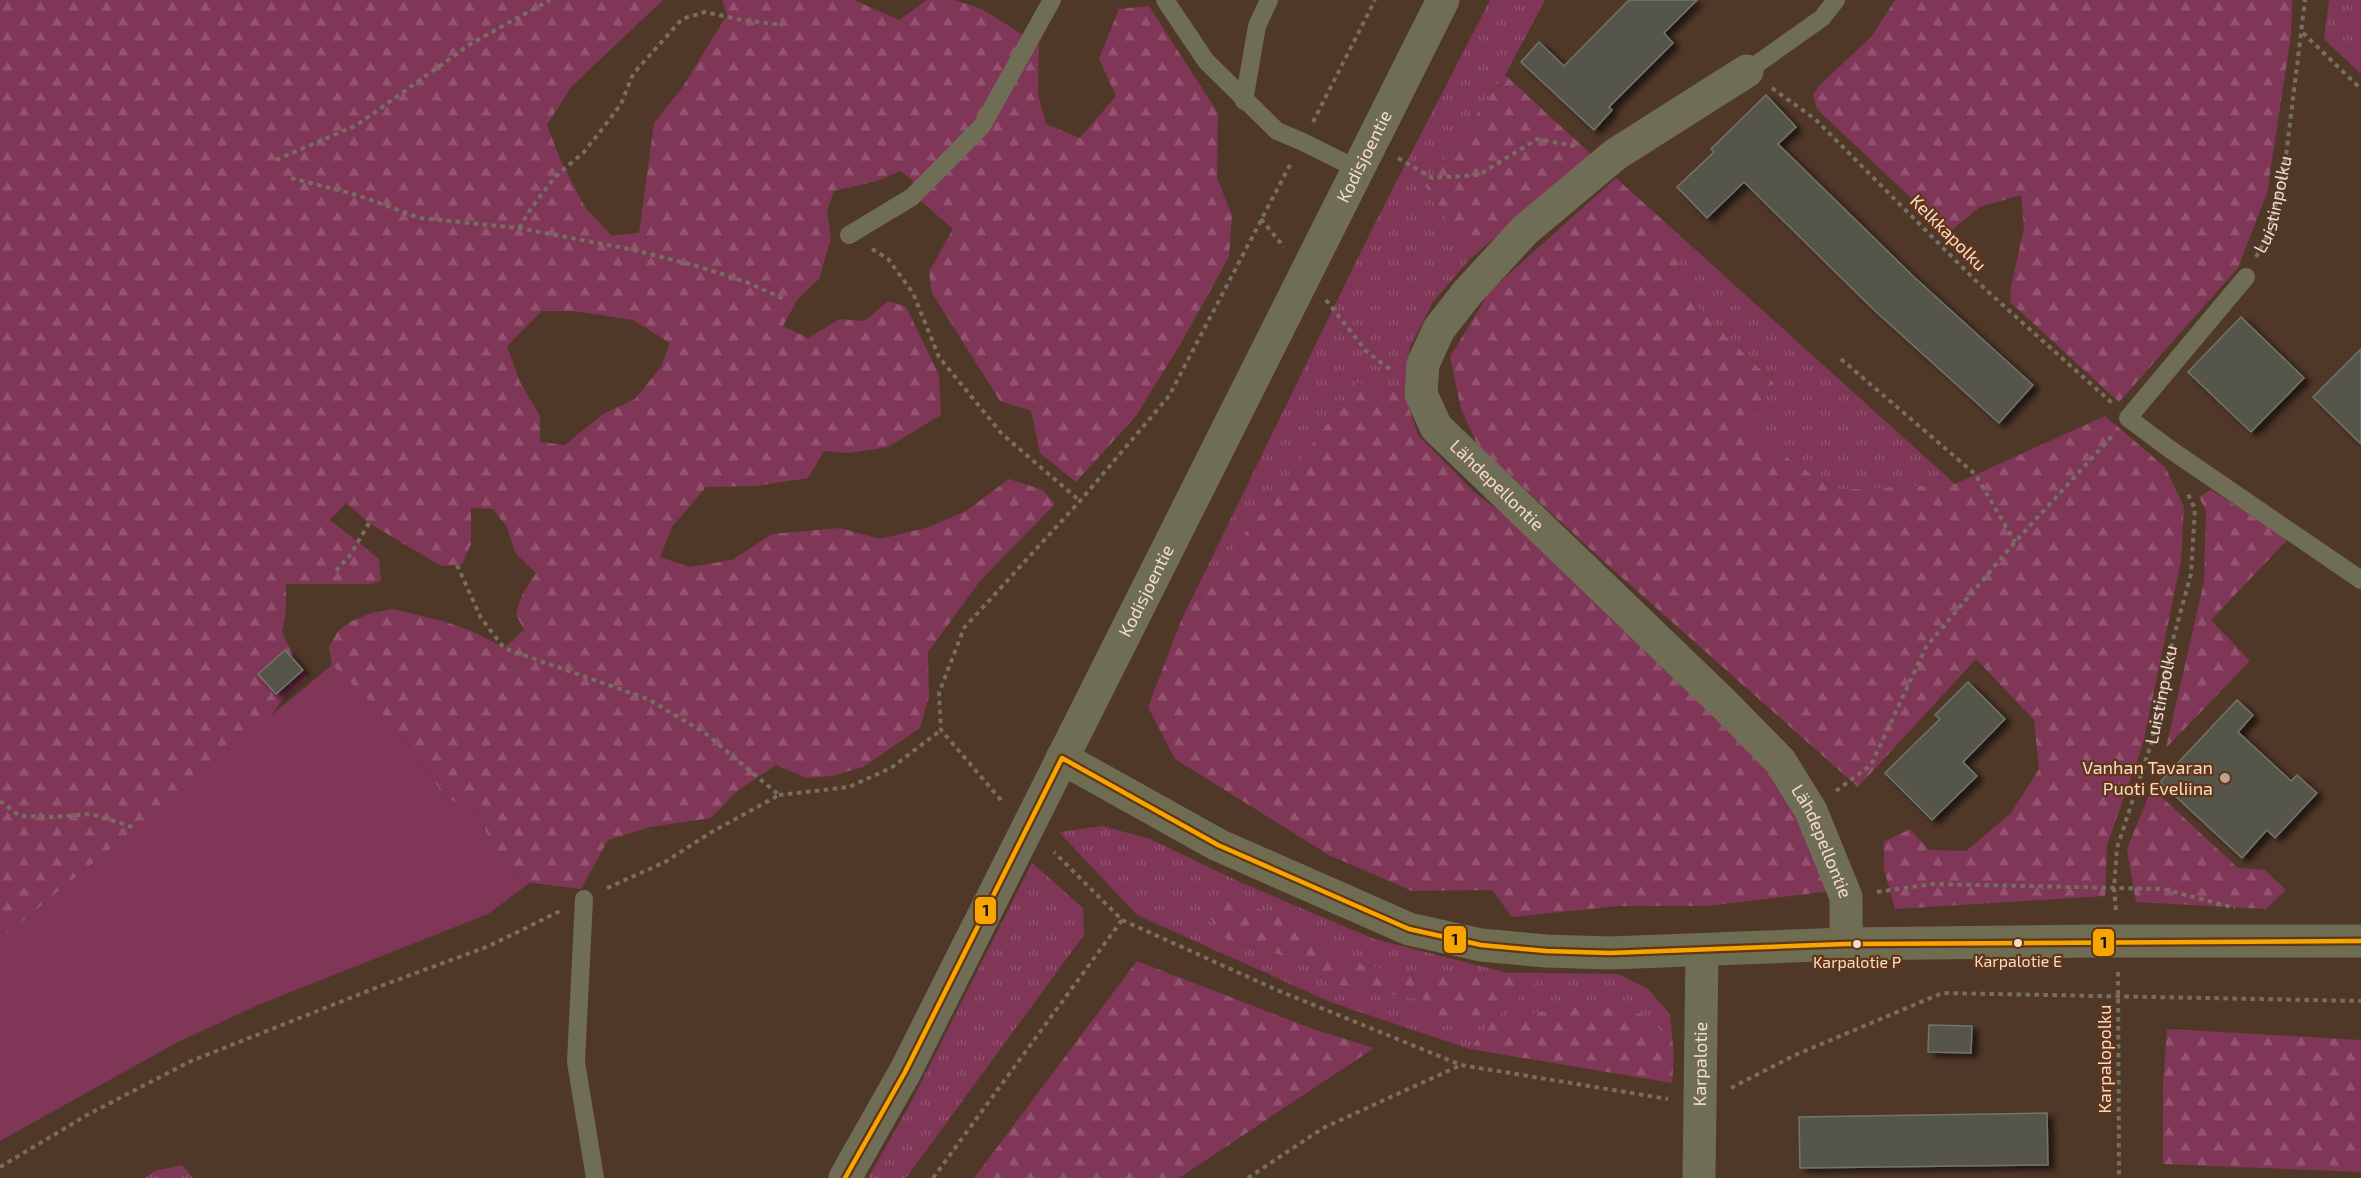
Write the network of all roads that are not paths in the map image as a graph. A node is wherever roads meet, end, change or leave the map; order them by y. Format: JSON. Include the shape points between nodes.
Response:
{"nodes":[{"id":1,"x":1052,"y":0,"type":"edge"},
{"id":2,"x":1165,"y":0,"type":"edge"},
{"id":3,"x":1269,"y":0,"type":"edge"},
{"id":4,"x":1443,"y":0,"type":"edge"},
{"id":5,"x":1836,"y":0,"type":"edge"},
{"id":6,"x":1747,"y":71,"type":"joint"},
{"id":7,"x":1244,"y":101,"type":"junction"},
{"id":8,"x":1364,"y":156,"type":"junction"},
{"id":9,"x":849,"y":235,"type":"road end"},
{"id":10,"x":2246,"y":277,"type":"road end"},
{"id":11,"x":2361,"y":580,"type":"edge"},
{"id":12,"x":1062,"y":758,"type":"junction"},
{"id":13,"x":584,"y":899,"type":"road end"},
{"id":14,"x":2361,"y":941,"type":"edge"},
{"id":15,"x":1846,"y":944,"type":"junction"},
{"id":16,"x":1702,"y":951,"type":"junction"},
{"id":17,"x":595,"y":1178,"type":"edge"},
{"id":18,"x":845,"y":1178,"type":"edge"},
{"id":19,"x":1699,"y":1178,"type":"edge"}],
"edges":[{"from":1,"to":9,"type":"lane","via":[[982,126],[912,197]]},
{"from":2,"to":7,"type":"lane","via":[[1206,61]]},
{"from":3,"to":7,"type":"lane","via":[[1257,27]]},
{"from":4,"to":8,"type":"street","name":"Kodisjoentie"},
{"from":5,"to":6,"type":"lane","via":[[1822,18]]},
{"from":6,"to":15,"type":"street","name":"Lähdepellontie","via":[[1616,154],[1525,230],[1439,329],[1423,364],[1421,394],[1436,427],[1780,761],[1811,811],[1846,897]]},
{"from":7,"to":8,"type":"lane","via":[[1276,131],[1303,142]]},
{"from":8,"to":12,"type":"street","name":"Kodisjoentie"},
{"from":10,"to":11,"type":"lane","name":"Luistinpolku","via":[[2128,418]]},
{"from":12,"to":16,"type":"main road","via":[[1218,845],[1409,929],[1481,945],[1546,951]]},
{"from":12,"to":18,"type":"street","name":"Kodisjoentie","via":[[905,1072]]},
{"from":13,"to":17,"type":"lane","via":[[576,1062]]},
{"from":14,"to":15,"type":"main road"},
{"from":15,"to":16,"type":"main road"},
{"from":16,"to":19,"type":"street","name":"Karpalotie"}]}
